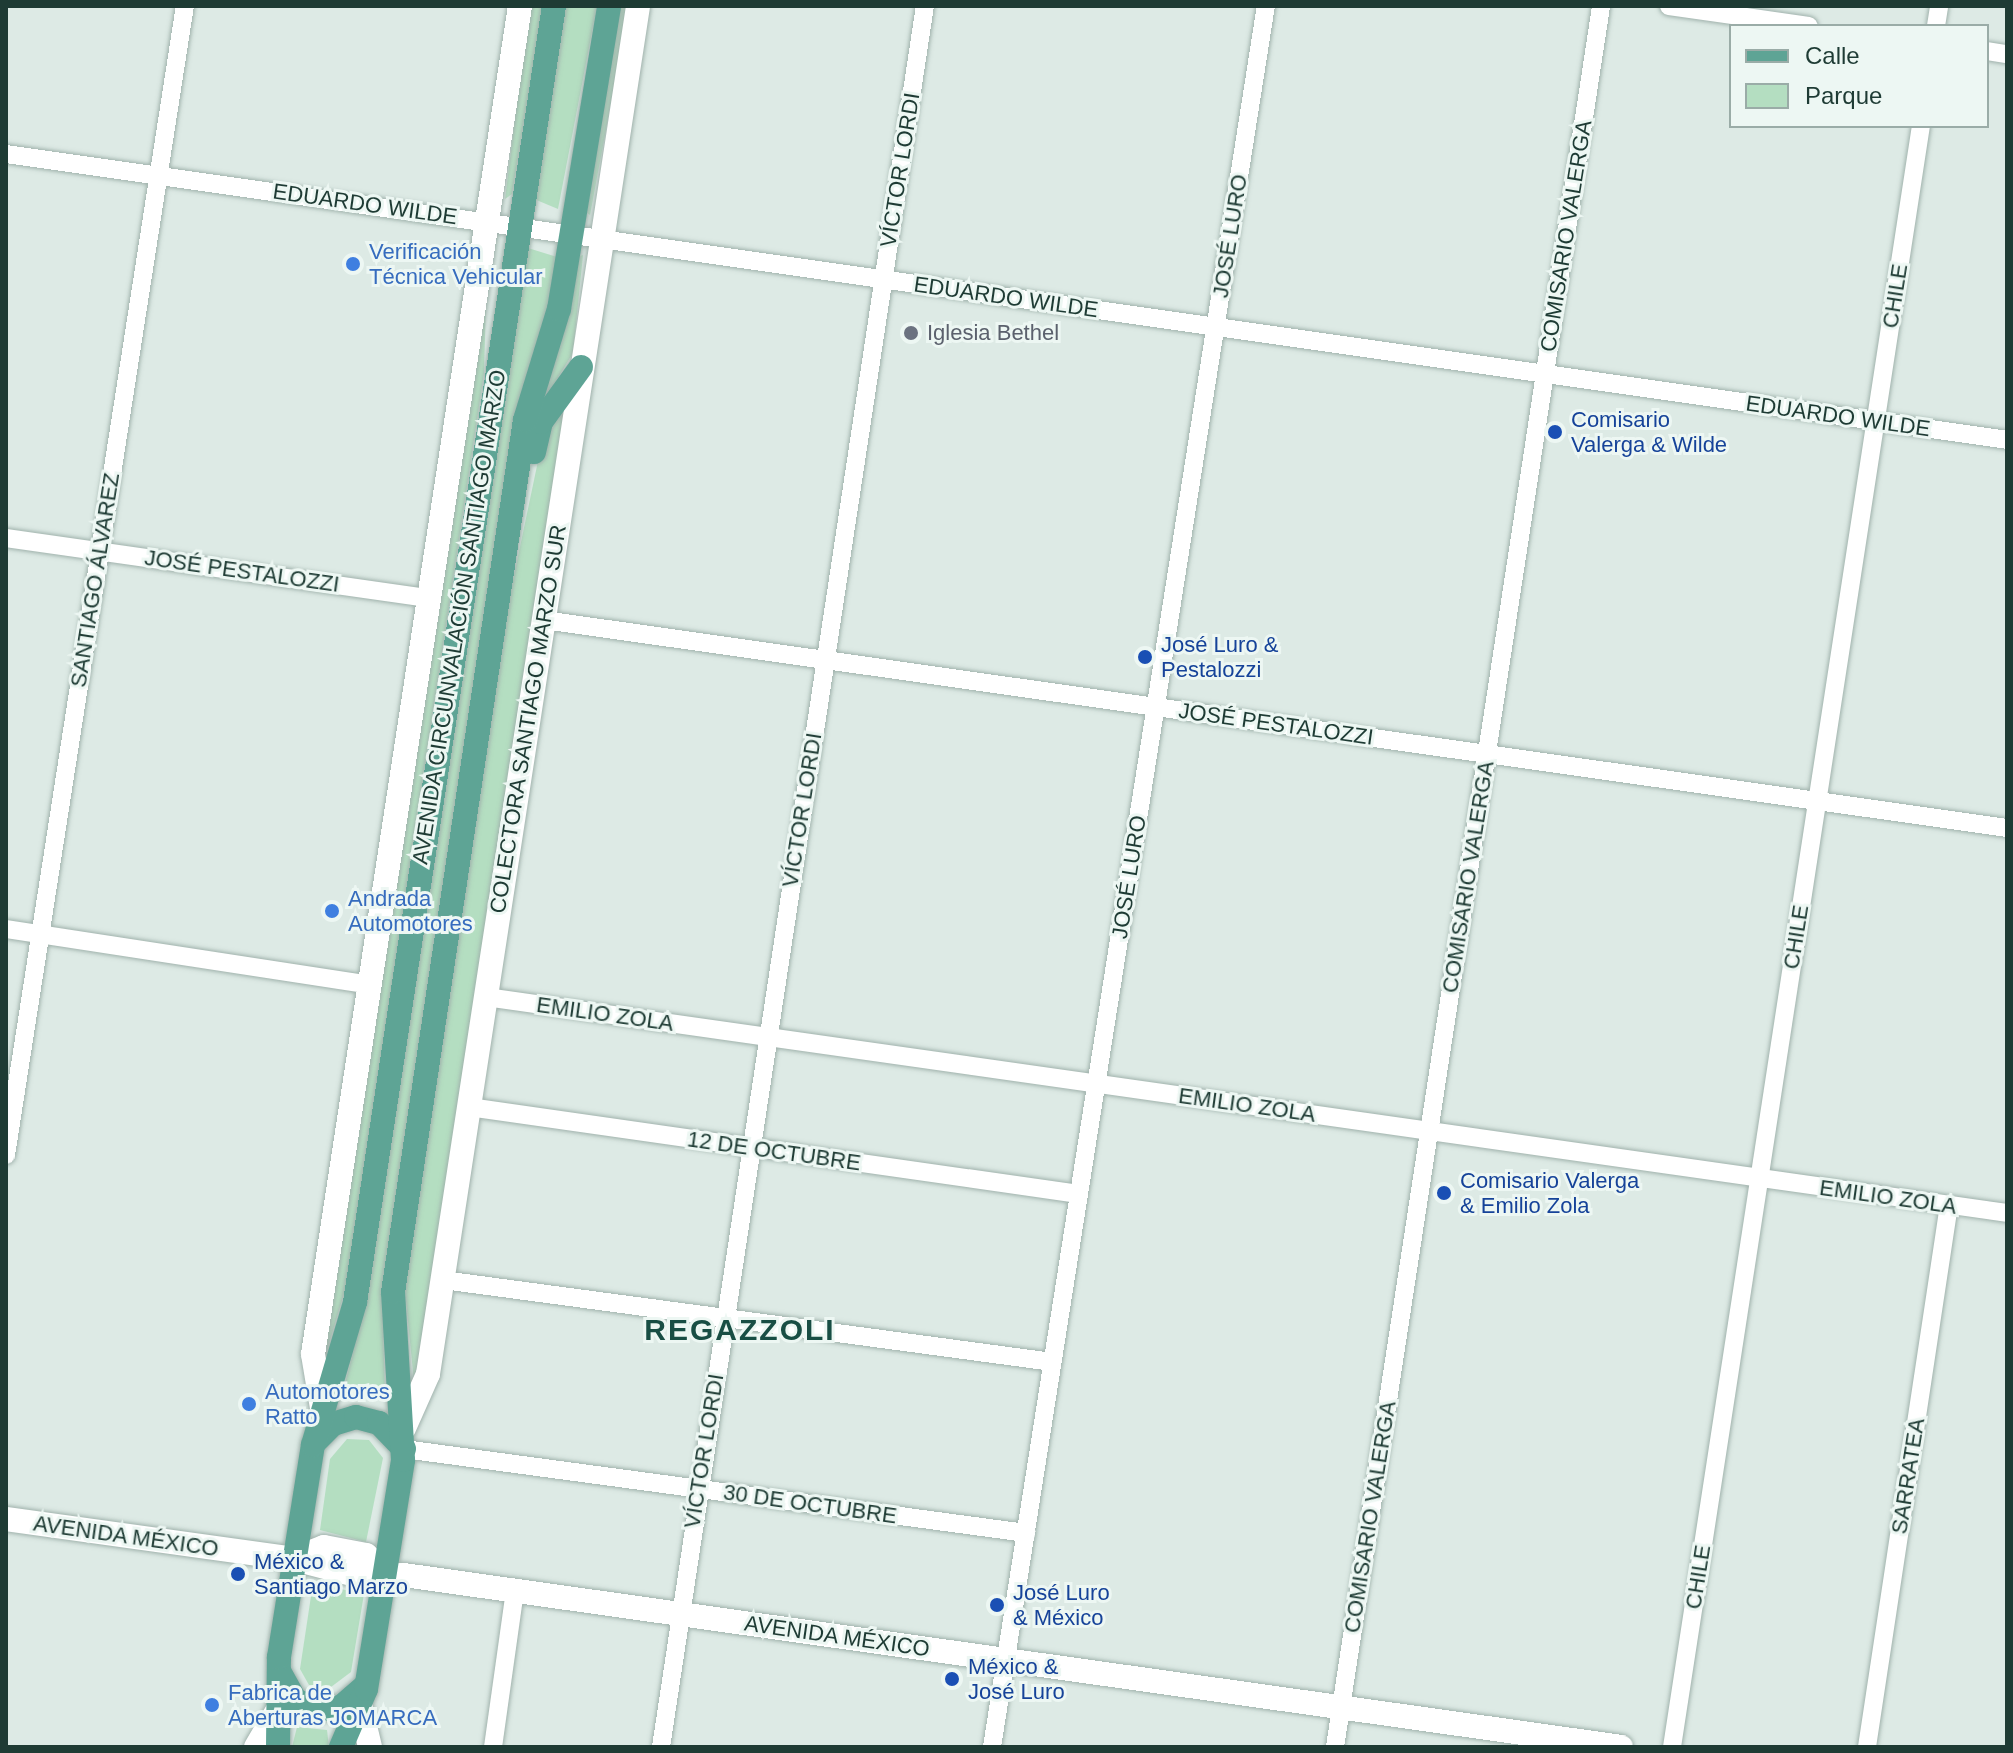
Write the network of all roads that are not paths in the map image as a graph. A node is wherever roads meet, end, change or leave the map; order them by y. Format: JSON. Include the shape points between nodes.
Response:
{"nodes":[{"id":1,"x":185,"y":6,"type":"edge"},
{"id":2,"x":520,"y":6,"type":"edge"},
{"id":3,"x":554,"y":6,"type":"edge"},
{"id":4,"x":609,"y":6,"type":"edge"},
{"id":5,"x":638,"y":6,"type":"edge"},
{"id":6,"x":925,"y":6,"type":"edge"},
{"id":7,"x":1266,"y":6,"type":"edge"},
{"id":8,"x":1601,"y":6,"type":"edge"},
{"id":9,"x":1669,"y":6,"type":"edge"},
{"id":10,"x":1795,"y":24,"type":"edge"},
{"id":11,"x":1921,"y":128,"type":"edge"},
{"id":12,"x":6,"y":154,"type":"edge"},
{"id":13,"x":158,"y":175,"type":"junction"},
{"id":14,"x":485,"y":221,"type":"junction"},
{"id":15,"x":518,"y":226,"type":"junction"},
{"id":16,"x":571,"y":234,"type":"junction"},
{"id":17,"x":600,"y":239,"type":"junction"},
{"id":18,"x":883,"y":279,"type":"junction"},
{"id":19,"x":1216,"y":327,"type":"junction"},
{"id":20,"x":581,"y":367,"type":"junction"},
{"id":21,"x":1545,"y":374,"type":"junction"},
{"id":22,"x":1875,"y":421,"type":"junction"},
{"id":23,"x":2007,"y":440,"type":"edge"},
{"id":24,"x":6,"y":538,"type":"edge"},
{"id":25,"x":100,"y":551,"type":"junction"},
{"id":26,"x":430,"y":598,"type":"junction"},
{"id":27,"x":544,"y":620,"type":"junction"},
{"id":28,"x":494,"y":621,"type":"junction"},
{"id":29,"x":825,"y":660,"type":"junction"},
{"id":30,"x":1156,"y":707,"type":"junction"},
{"id":31,"x":1487,"y":754,"type":"junction"},
{"id":32,"x":1817,"y":801,"type":"junction"},
{"id":33,"x":2007,"y":828,"type":"edge"},
{"id":34,"x":6,"y":929,"type":"edge"},
{"id":35,"x":40,"y":934,"type":"junction"},
{"id":36,"x":370,"y":985,"type":"junction"},
{"id":37,"x":486,"y":997,"type":"junction"},
{"id":38,"x":767,"y":1037,"type":"junction"},
{"id":39,"x":1097,"y":1084,"type":"junction"},
{"id":40,"x":469,"y":1107,"type":"junction"},
{"id":41,"x":1429,"y":1131,"type":"junction"},
{"id":42,"x":750,"y":1147,"type":"junction"},
{"id":43,"x":6,"y":1155,"type":"edge"},
{"id":44,"x":1759,"y":1178,"type":"junction"},
{"id":45,"x":1079,"y":1194,"type":"junction"},
{"id":46,"x":1949,"y":1205,"type":"junction"},
{"id":47,"x":2007,"y":1213,"type":"edge"},
{"id":48,"x":443,"y":1280,"type":"junction"},
{"id":49,"x":724,"y":1317,"type":"junction"},
{"id":50,"x":1053,"y":1362,"type":"junction"},
{"id":51,"x":323,"y":1414,"type":"junction"},
{"id":52,"x":404,"y":1439,"type":"junction"},
{"id":53,"x":311,"y":1456,"type":"junction"},
{"id":54,"x":698,"y":1489,"type":"junction"},
{"id":55,"x":6,"y":1519,"type":"edge"},
{"id":56,"x":1026,"y":1533,"type":"junction"},
{"id":57,"x":294,"y":1559,"type":"junction"},
{"id":58,"x":385,"y":1573,"type":"junction"},
{"id":59,"x":515,"y":1591,"type":"junction"},
{"id":60,"x":679,"y":1614,"type":"junction"},
{"id":61,"x":279,"y":1657,"type":"junction"},
{"id":62,"x":1006,"y":1660,"type":"junction"},
{"id":63,"x":370,"y":1671,"type":"junction"},
{"id":64,"x":360,"y":1705,"type":"junction"},
{"id":65,"x":1341,"y":1707,"type":"junction"},
{"id":66,"x":277,"y":1711,"type":"junction"},
{"id":67,"x":256,"y":1747,"type":"edge"},
{"id":68,"x":278,"y":1747,"type":"edge"},
{"id":69,"x":341,"y":1747,"type":"edge"},
{"id":70,"x":370,"y":1747,"type":"edge"},
{"id":71,"x":493,"y":1747,"type":"edge"},
{"id":72,"x":661,"y":1747,"type":"edge"},
{"id":73,"x":992,"y":1747,"type":"edge"},
{"id":74,"x":1335,"y":1747,"type":"edge"},
{"id":75,"x":1621,"y":1747,"type":"edge"},
{"id":76,"x":1672,"y":1747,"type":"edge"},
{"id":77,"x":1867,"y":1747,"type":"edge"}],
"edges":[{"from":1,"to":13,"type":"street","name":"SANTIAGO ÁLVAREZ"},
{"from":2,"to":14,"type":"street"},
{"from":3,"to":15,"type":"main road","name":"AVENIDA CIRCUNVALACIÓN SANTIAGO MARZO"},
{"from":4,"to":16,"type":"main road","name":"AVENIDA CIRCUNVALACIÓN SANTIAGO MARZO"},
{"from":5,"to":17,"type":"street","name":"COLECTORA SANTIAGO MARZO SUR"},
{"from":6,"to":18,"type":"street","name":"VÍCTOR LORDI"},
{"from":7,"to":19,"type":"street","name":"JOSÉ LURO"},
{"from":8,"to":21,"type":"street","name":"COMISARIO VALERGA"},
{"from":9,"to":10,"type":"street"},
{"from":11,"to":22,"type":"street","name":"CHILE"},
{"from":12,"to":13,"type":"street","name":"EDUARDO WILDE"},
{"from":13,"to":14,"type":"street","name":"EDUARDO WILDE"},
{"from":13,"to":25,"type":"street","name":"SANTIAGO ÁLVAREZ"},
{"from":14,"to":15,"type":"street","name":"EDUARDO WILDE"},
{"from":14,"to":26,"type":"street"},
{"from":15,"to":16,"type":"street","name":"EDUARDO WILDE"},
{"from":15,"to":51,"type":"main road","name":"AVENIDA CIRCUNVALACIÓN SANTIAGO MARZO","via":[[355,1302]]},
{"from":16,"to":17,"type":"street","name":"EDUARDO WILDE"},
{"from":16,"to":28,"type":"main road","name":"AVENIDA CIRCUNVALACIÓN SANTIAGO MARZO","via":[[559,309],[527,409]]},
{"from":17,"to":18,"type":"street","name":"EDUARDO WILDE"},
{"from":17,"to":20,"type":"street","name":"COLECTORA SANTIAGO MARZO SUR"},
{"from":18,"to":19,"type":"street","name":"EDUARDO WILDE"},
{"from":18,"to":29,"type":"street","name":"VÍCTOR LORDI"},
{"from":19,"to":21,"type":"street","name":"EDUARDO WILDE"},
{"from":19,"to":30,"type":"street","name":"JOSÉ LURO"},
{"from":20,"to":27,"type":"street","name":"COLECTORA SANTIAGO MARZO SUR"},
{"from":20,"to":28,"type":"main road","via":[[538,429],[520,532]]},
{"from":21,"to":22,"type":"street","name":"EDUARDO WILDE"},
{"from":21,"to":31,"type":"street","name":"COMISARIO VALERGA"},
{"from":22,"to":23,"type":"street","name":"EDUARDO WILDE"},
{"from":22,"to":32,"type":"street","name":"CHILE"},
{"from":24,"to":25,"type":"street","name":"JOSÉ PESTALOZZI"},
{"from":25,"to":26,"type":"street","name":"JOSÉ PESTALOZZI"},
{"from":25,"to":35,"type":"street","name":"SANTIAGO ÁLVAREZ"},
{"from":26,"to":36,"type":"street"},
{"from":27,"to":29,"type":"street","name":"JOSÉ PESTALOZZI"},
{"from":27,"to":37,"type":"street","name":"COLECTORA SANTIAGO MARZO SUR"},
{"from":28,"to":52,"type":"main road","name":"AVENIDA CIRCUNVALACIÓN SANTIAGO MARZO","via":[[393,1292]]},
{"from":29,"to":30,"type":"street","name":"JOSÉ PESTALOZZI"},
{"from":29,"to":38,"type":"street","name":"VÍCTOR LORDI"},
{"from":30,"to":31,"type":"street","name":"JOSÉ PESTALOZZI"},
{"from":30,"to":39,"type":"street","name":"JOSÉ LURO"},
{"from":31,"to":32,"type":"street","name":"JOSÉ PESTALOZZI"},
{"from":31,"to":41,"type":"street","name":"COMISARIO VALERGA"},
{"from":32,"to":33,"type":"street","name":"JOSÉ PESTALOZZI"},
{"from":32,"to":44,"type":"street","name":"CHILE"},
{"from":34,"to":35,"type":"street"},
{"from":35,"to":36,"type":"street"},
{"from":35,"to":43,"type":"street","name":"SANTIAGO ÁLVAREZ"},
{"from":36,"to":51,"type":"street","via":[[313,1354]]},
{"from":37,"to":38,"type":"street","name":"EMILIO ZOLA"},
{"from":37,"to":40,"type":"street","name":"COLECTORA SANTIAGO MARZO SUR"},
{"from":38,"to":39,"type":"street","name":"EMILIO ZOLA"},
{"from":38,"to":42,"type":"street","name":"VÍCTOR LORDI"},
{"from":39,"to":41,"type":"street","name":"EMILIO ZOLA"},
{"from":39,"to":45,"type":"street","name":"JOSÉ LURO"},
{"from":40,"to":42,"type":"street","name":"12 DE OCTUBRE"},
{"from":40,"to":48,"type":"street","name":"COLECTORA SANTIAGO MARZO SUR"},
{"from":41,"to":44,"type":"street","name":"EMILIO ZOLA"},
{"from":41,"to":65,"type":"street","name":"COMISARIO VALERGA"},
{"from":42,"to":45,"type":"street","name":"12 DE OCTUBRE"},
{"from":42,"to":49,"type":"street","name":"VÍCTOR LORDI"},
{"from":44,"to":46,"type":"street","name":"EMILIO ZOLA"},
{"from":44,"to":76,"type":"street","name":"CHILE"},
{"from":45,"to":50,"type":"street","name":"JOSÉ LURO"},
{"from":46,"to":47,"type":"street","name":"EMILIO ZOLA"},
{"from":46,"to":77,"type":"street","name":"SARRATEA"},
{"from":48,"to":49,"type":"street"},
{"from":48,"to":52,"type":"street","name":"COLECTORA SANTIAGO MARZO SUR","via":[[427,1381]]},
{"from":49,"to":50,"type":"street"},
{"from":49,"to":54,"type":"street","name":"VÍCTOR LORDI"},
{"from":50,"to":56,"type":"street","name":"JOSÉ LURO"},
{"from":51,"to":53,"type":"main road","name":"AVENIDA CIRCUNVALACIÓN SANTIAGO MARZO"},
{"from":52,"to":53,"type":"main road","via":[[379,1423],[356,1417],[326,1428]]},
{"from":52,"to":54,"type":"street","name":"30 DE OCTUBRE"},
{"from":52,"to":58,"type":"main road","name":"AVENIDA CIRCUNVALACIÓN SANTIAGO MARZO"},
{"from":53,"to":57,"type":"main road","name":"AVENIDA CIRCUNVALACIÓN SANTIAGO MARZO"},
{"from":54,"to":56,"type":"street","name":"30 DE OCTUBRE"},
{"from":54,"to":60,"type":"street","name":"VÍCTOR LORDI"},
{"from":55,"to":57,"type":"street","name":"AVENIDA MÉXICO"},
{"from":56,"to":62,"type":"street","name":"JOSÉ LURO"},
{"from":57,"to":58,"type":"street","name":"AVENIDA MÉXICO","via":[[324,1547],[366,1555]]},
{"from":57,"to":61,"type":"main road","name":"AVENIDA CIRCUNVALACIÓN SANTIAGO MARZO"},
{"from":58,"to":59,"type":"street","name":"AVENIDA MÉXICO"},
{"from":58,"to":63,"type":"main road","name":"AVENIDA CIRCUNVALACIÓN SANTIAGO MARZO"},
{"from":59,"to":60,"type":"street","name":"AVENIDA MÉXICO"},
{"from":59,"to":71,"type":"street"},
{"from":60,"to":62,"type":"street","name":"AVENIDA MÉXICO"},
{"from":60,"to":72,"type":"street","name":"VÍCTOR LORDI"},
{"from":61,"to":63,"type":"main road","via":[[285,1688],[317,1710],[355,1699]]},
{"from":61,"to":66,"type":"main road","name":"AVENIDA CIRCUNVALACIÓN SANTIAGO MARZO"},
{"from":62,"to":65,"type":"street","name":"AVENIDA MÉXICO"},
{"from":62,"to":73,"type":"street","name":"JOSÉ LURO"},
{"from":63,"to":64,"type":"main road","name":"AVENIDA CIRCUNVALACIÓN SANTIAGO MARZO"},
{"from":64,"to":69,"type":"main road","name":"AVENIDA CIRCUNVALACIÓN SANTIAGO MARZO"},
{"from":64,"to":70,"type":"street"},
{"from":65,"to":74,"type":"street","name":"COMISARIO VALERGA"},
{"from":65,"to":75,"type":"street","name":"AVENIDA MÉXICO"},
{"from":66,"to":67,"type":"street"},
{"from":66,"to":68,"type":"main road","name":"AVENIDA CIRCUNVALACIÓN SANTIAGO MARZO"}]}
